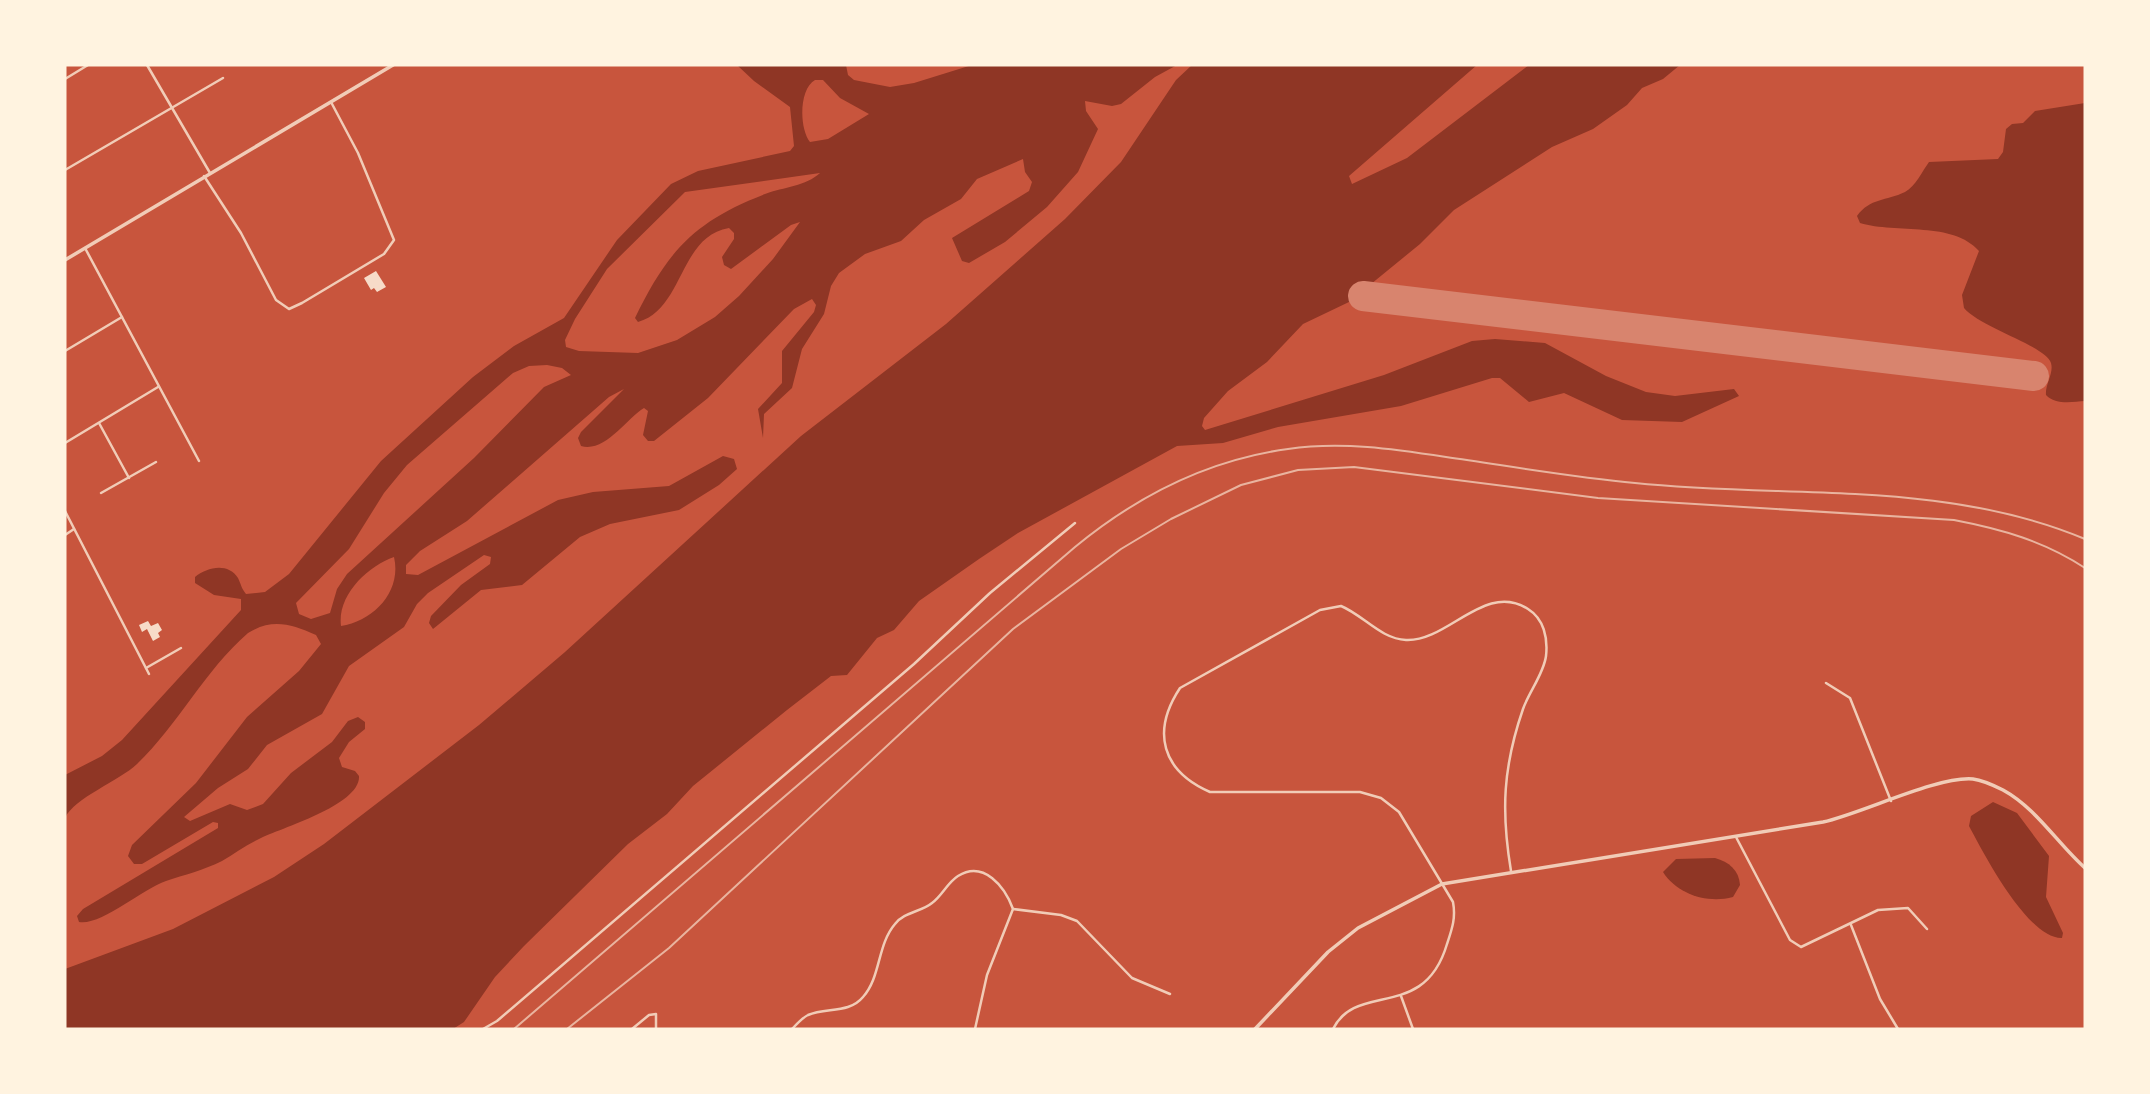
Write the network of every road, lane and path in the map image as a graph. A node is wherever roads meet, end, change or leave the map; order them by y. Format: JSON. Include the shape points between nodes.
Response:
{"nodes":[{"id":1,"x":88,"y":65,"type":"edge"},
{"id":2,"x":147,"y":65,"type":"edge"},
{"id":3,"x":394,"y":65,"type":"edge"},
{"id":4,"x":223,"y":78,"type":"dead end"},
{"id":5,"x":65,"y":79,"type":"edge"},
{"id":6,"x":331,"y":102,"type":"junction"},
{"id":7,"x":170,"y":107,"type":"junction"},
{"id":8,"x":65,"y":170,"type":"edge"},
{"id":9,"x":210,"y":173,"type":"junction"},
{"id":10,"x":204,"y":176,"type":"junction"},
{"id":11,"x":85,"y":247,"type":"junction"},
{"id":12,"x":65,"y":260,"type":"edge"},
{"id":13,"x":123,"y":317,"type":"junction"},
{"id":14,"x":65,"y":351,"type":"edge"},
{"id":15,"x":160,"y":386,"type":"junction"},
{"id":16,"x":99,"y":423,"type":"junction"},
{"id":17,"x":65,"y":443,"type":"edge"},
{"id":18,"x":156,"y":461,"type":"dead end"},
{"id":19,"x":199,"y":461,"type":"dead end"},
{"id":20,"x":129,"y":478,"type":"junction"},
{"id":21,"x":101,"y":494,"type":"dead end"},
{"id":22,"x":65,"y":511,"type":"edge"},
{"id":23,"x":1075,"y":523,"type":"dead end"},
{"id":24,"x":75,"y":529,"type":"junction"},
{"id":25,"x":65,"y":535,"type":"edge"},
{"id":26,"x":181,"y":648,"type":"dead end"},
{"id":27,"x":146,"y":668,"type":"junction"},
{"id":28,"x":149,"y":674,"type":"dead end"},
{"id":29,"x":1826,"y":682,"type":"dead end"},
{"id":30,"x":1891,"y":802,"type":"junction"},
{"id":31,"x":1736,"y":836,"type":"junction"},
{"id":32,"x":2085,"y":868,"type":"edge"},
{"id":33,"x":1511,"y":871,"type":"junction"},
{"id":34,"x":1442,"y":884,"type":"junction"},
{"id":35,"x":1013,"y":909,"type":"junction"},
{"id":36,"x":1851,"y":925,"type":"junction"},
{"id":37,"x":1927,"y":929,"type":"dead end"},
{"id":38,"x":1170,"y":994,"type":"dead end"},
{"id":39,"x":1401,"y":996,"type":"junction"},
{"id":40,"x":483,"y":1029,"type":"edge"},
{"id":41,"x":632,"y":1029,"type":"edge"},
{"id":42,"x":656,"y":1029,"type":"edge"},
{"id":43,"x":792,"y":1029,"type":"edge"},
{"id":44,"x":975,"y":1029,"type":"edge"},
{"id":45,"x":1255,"y":1029,"type":"edge"},
{"id":46,"x":1333,"y":1029,"type":"edge"},
{"id":47,"x":1413,"y":1029,"type":"edge"},
{"id":48,"x":1898,"y":1029,"type":"edge"}],
"edges":[{"from":1,"to":5,"type":"street"},
{"from":2,"to":7,"type":"street"},
{"from":3,"to":6,"type":"street"},
{"from":4,"to":7,"type":"street"},
{"from":6,"to":9,"type":"street"},
{"from":6,"to":10,"type":"street","via":[[358,153],[393,234],[393,244],[302,303],[284,307],[274,298],[241,233]]},
{"from":7,"to":8,"type":"street"},
{"from":7,"to":9,"type":"street"},
{"from":9,"to":10,"type":"street"},
{"from":10,"to":11,"type":"street"},
{"from":11,"to":12,"type":"street"},
{"from":11,"to":13,"type":"street"},
{"from":13,"to":14,"type":"street"},
{"from":13,"to":15,"type":"street"},
{"from":15,"to":16,"type":"street"},
{"from":15,"to":19,"type":"street"},
{"from":16,"to":17,"type":"street"},
{"from":16,"to":20,"type":"street"},
{"from":18,"to":20,"type":"street"},
{"from":20,"to":21,"type":"street"},
{"from":22,"to":24,"type":"street"},
{"from":23,"to":40,"type":"street","via":[[691,856]]},
{"from":24,"to":25,"type":"street"},
{"from":24,"to":27,"type":"street"},
{"from":26,"to":27,"type":"street"},
{"from":27,"to":28,"type":"street"},
{"from":29,"to":30,"type":"street","via":[[1850,698]]},
{"from":30,"to":31,"type":"street","via":[[1841,818]]},
{"from":30,"to":32,"type":"street","via":[[1942,783],[1973,779],[2004,791],[2036,816]]},
{"from":31,"to":33,"type":"street"},
{"from":31,"to":36,"type":"street","via":[[1790,940],[1801,947]]},
{"from":33,"to":34,"type":"street"},
{"from":33,"to":34,"type":"street","via":[[1503,792],[1512,741],[1546,654],[1546,633],[1522,605],[1504,600],[1478,608],[1422,639],[1404,640],[1387,636],[1342,606],[1320,610],[1180,688],[1167,707],[1164,748],[1190,783],[1210,792],[1360,792],[1381,797],[1399,812]]},
{"from":34,"to":39,"type":"street","via":[[1455,916],[1444,954],[1429,979]]},
{"from":34,"to":45,"type":"street","via":[[1359,928],[1328,952]]},
{"from":35,"to":38,"type":"street","via":[[1077,921],[1132,978]]},
{"from":35,"to":43,"type":"street","via":[[1007,893],[988,874],[970,872],[957,877],[929,906],[896,922],[863,998],[849,1007],[807,1015]]},
{"from":35,"to":44,"type":"street","via":[[987,975]]},
{"from":36,"to":37,"type":"street","via":[[1892,907],[1908,908]]},
{"from":36,"to":48,"type":"street","via":[[1880,999]]},
{"from":39,"to":46,"type":"street","via":[[1348,1011]]},
{"from":39,"to":47,"type":"street"},
{"from":41,"to":42,"type":"street","via":[[656,1014]]}]}
